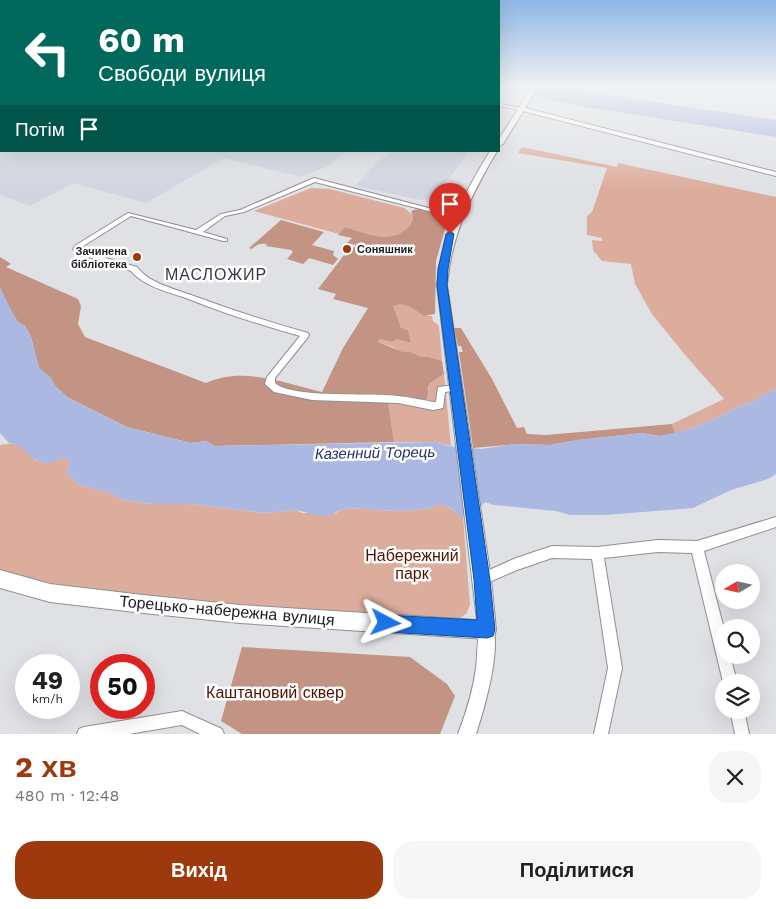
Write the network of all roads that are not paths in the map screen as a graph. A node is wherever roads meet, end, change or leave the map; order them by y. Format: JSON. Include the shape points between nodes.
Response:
{"nodes":[{"id":1,"x":513,"y":121,"type":"edge"},
{"id":2,"x":569,"y":121,"type":"edge"},
{"id":3,"x":500,"y":142,"type":"edge"},
{"id":4,"x":493,"y":152,"type":"edge"},
{"id":5,"x":776,"y":174,"type":"edge"},
{"id":6,"x":456,"y":216,"type":"junction"},
{"id":7,"x":198,"y":232,"type":"junction"},
{"id":8,"x":226,"y":240,"type":"dead end"},
{"id":9,"x":456,"y":388,"type":"junction"},
{"id":10,"x":776,"y":522,"type":"edge"},
{"id":11,"x":697,"y":546,"type":"junction"},
{"id":12,"x":596,"y":553,"type":"junction"},
{"id":13,"x":0,"y":579,"type":"edge"},
{"id":14,"x":482,"y":580,"type":"junction"},
{"id":15,"x":487,"y":630,"type":"junction"},
{"id":16,"x":728,"y":674,"type":"edge"},
{"id":17,"x":738,"y":719,"type":"edge"},
{"id":18,"x":84,"y":734,"type":"edge"},
{"id":19,"x":217,"y":734,"type":"edge"},
{"id":20,"x":467,"y":734,"type":"edge"},
{"id":21,"x":600,"y":734,"type":"edge"},
{"id":22,"x":742,"y":734,"type":"edge"}],
"edges":[{"from":1,"to":3,"type":"main road"},
{"from":2,"to":5,"type":"street"},
{"from":4,"to":6,"type":"main road"},
{"from":6,"to":7,"type":"street","via":[[314,180],[242,210],[223,214]]},
{"from":6,"to":9,"type":"main road","via":[[442,285]]},
{"from":7,"to":8,"type":"street"},
{"from":7,"to":9,"type":"street","via":[[130,214],[76,249],[132,268],[157,285],[240,316],[305,335],[271,377],[270,384],[277,390],[312,396],[398,399],[440,406],[441,389]]},
{"from":9,"to":14,"type":"main road"},
{"from":10,"to":11,"type":"street"},
{"from":11,"to":12,"type":"street","via":[[658,546]]},
{"from":11,"to":16,"type":"street"},
{"from":12,"to":14,"type":"street","via":[[552,552]]},
{"from":12,"to":21,"type":"street","via":[[615,668]]},
{"from":13,"to":15,"type":"main road","name":"Торецько-набережна вулиця","via":[[50,593],[152,605]]},
{"from":14,"to":15,"type":"main road"},
{"from":15,"to":20,"type":"street","via":[[487,657]]},
{"from":17,"to":22,"type":"street"},
{"from":18,"to":19,"type":"street","via":[[182,718]]}]}
